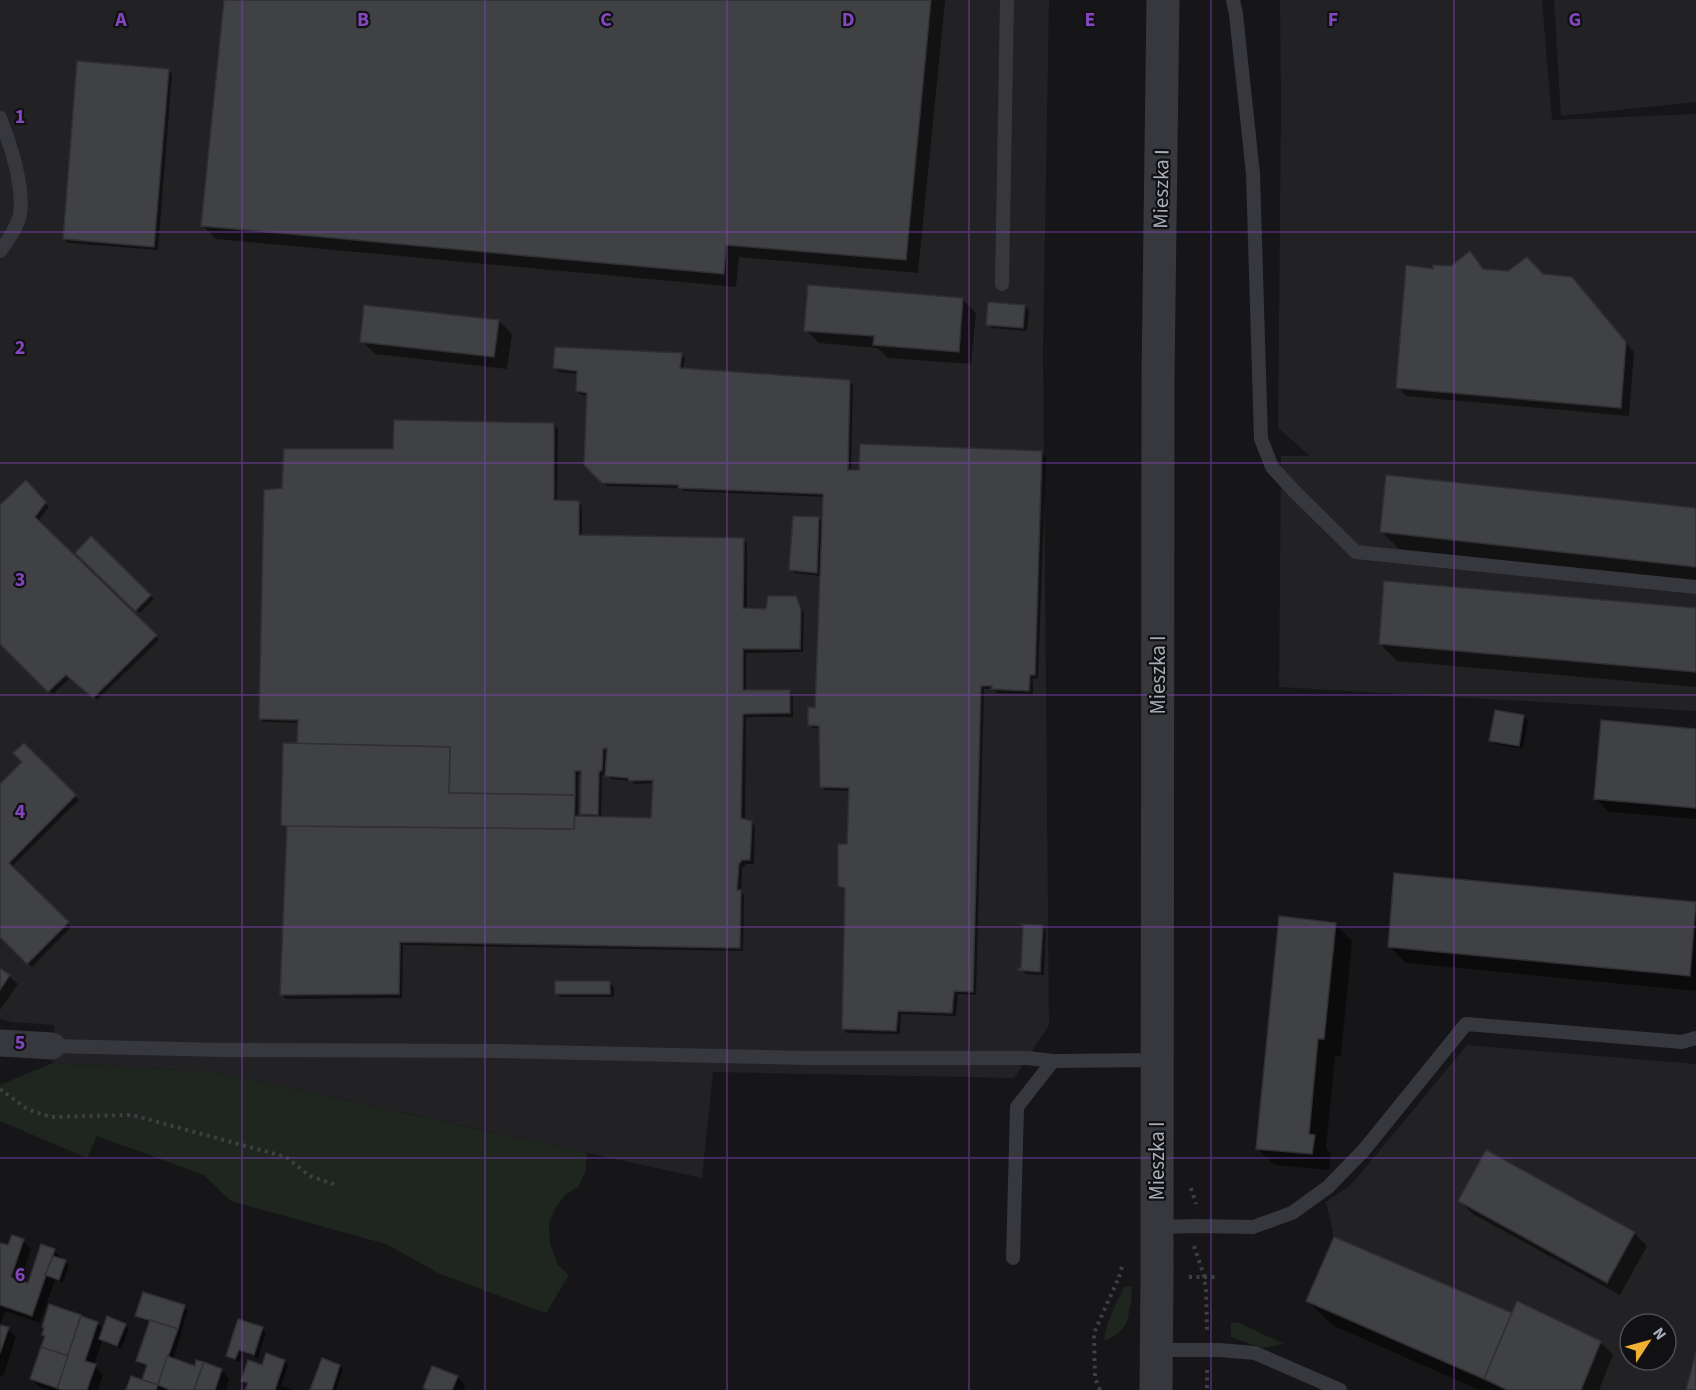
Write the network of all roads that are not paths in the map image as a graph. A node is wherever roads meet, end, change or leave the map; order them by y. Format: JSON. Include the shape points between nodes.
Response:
{"nodes":[{"id":1,"x":1007,"y":0,"type":"edge"},
{"id":2,"x":1163,"y":0,"type":"edge"},
{"id":3,"x":1233,"y":0,"type":"edge"},
{"id":4,"x":0,"y":118,"type":"edge"},
{"id":5,"x":0,"y":251,"type":"edge"},
{"id":6,"x":1002,"y":284,"type":"dead end"},
{"id":7,"x":1696,"y":587,"type":"edge"},
{"id":8,"x":1696,"y":1038,"type":"edge"},
{"id":9,"x":0,"y":1043,"type":"edge"},
{"id":10,"x":52,"y":1046,"type":"joint"},
{"id":11,"x":1157,"y":1060,"type":"junction"},
{"id":12,"x":1053,"y":1061,"type":"junction"},
{"id":13,"x":1157,"y":1227,"type":"junction"},
{"id":14,"x":1013,"y":1258,"type":"dead end"},
{"id":15,"x":1156,"y":1350,"type":"junction"},
{"id":16,"x":1156,"y":1390,"type":"edge"},
{"id":17,"x":1340,"y":1390,"type":"edge"}],
"edges":[{"from":1,"to":6,"type":"lane"},
{"from":2,"to":11,"type":"street","name":"Mieszka I"},
{"from":3,"to":7,"type":"lane","via":[[1253,174],[1261,439],[1272,467],[1356,552]]},
{"from":4,"to":5,"type":"lane","via":[[20,189],[20,217]]},
{"from":8,"to":13,"type":"lane","via":[[1682,1042],[1466,1024],[1364,1150],[1328,1187],[1292,1213],[1253,1227]]},
{"from":9,"to":10,"type":"street"},
{"from":10,"to":12,"type":"lane"},
{"from":11,"to":12,"type":"lane"},
{"from":11,"to":13,"type":"street","name":"Mieszka I"},
{"from":12,"to":14,"type":"lane","via":[[1017,1107]]},
{"from":13,"to":15,"type":"street","name":"Mieszka I"},
{"from":15,"to":16,"type":"street","name":"Mieszka I"},
{"from":15,"to":17,"type":"lane","via":[[1255,1353]]}]}
